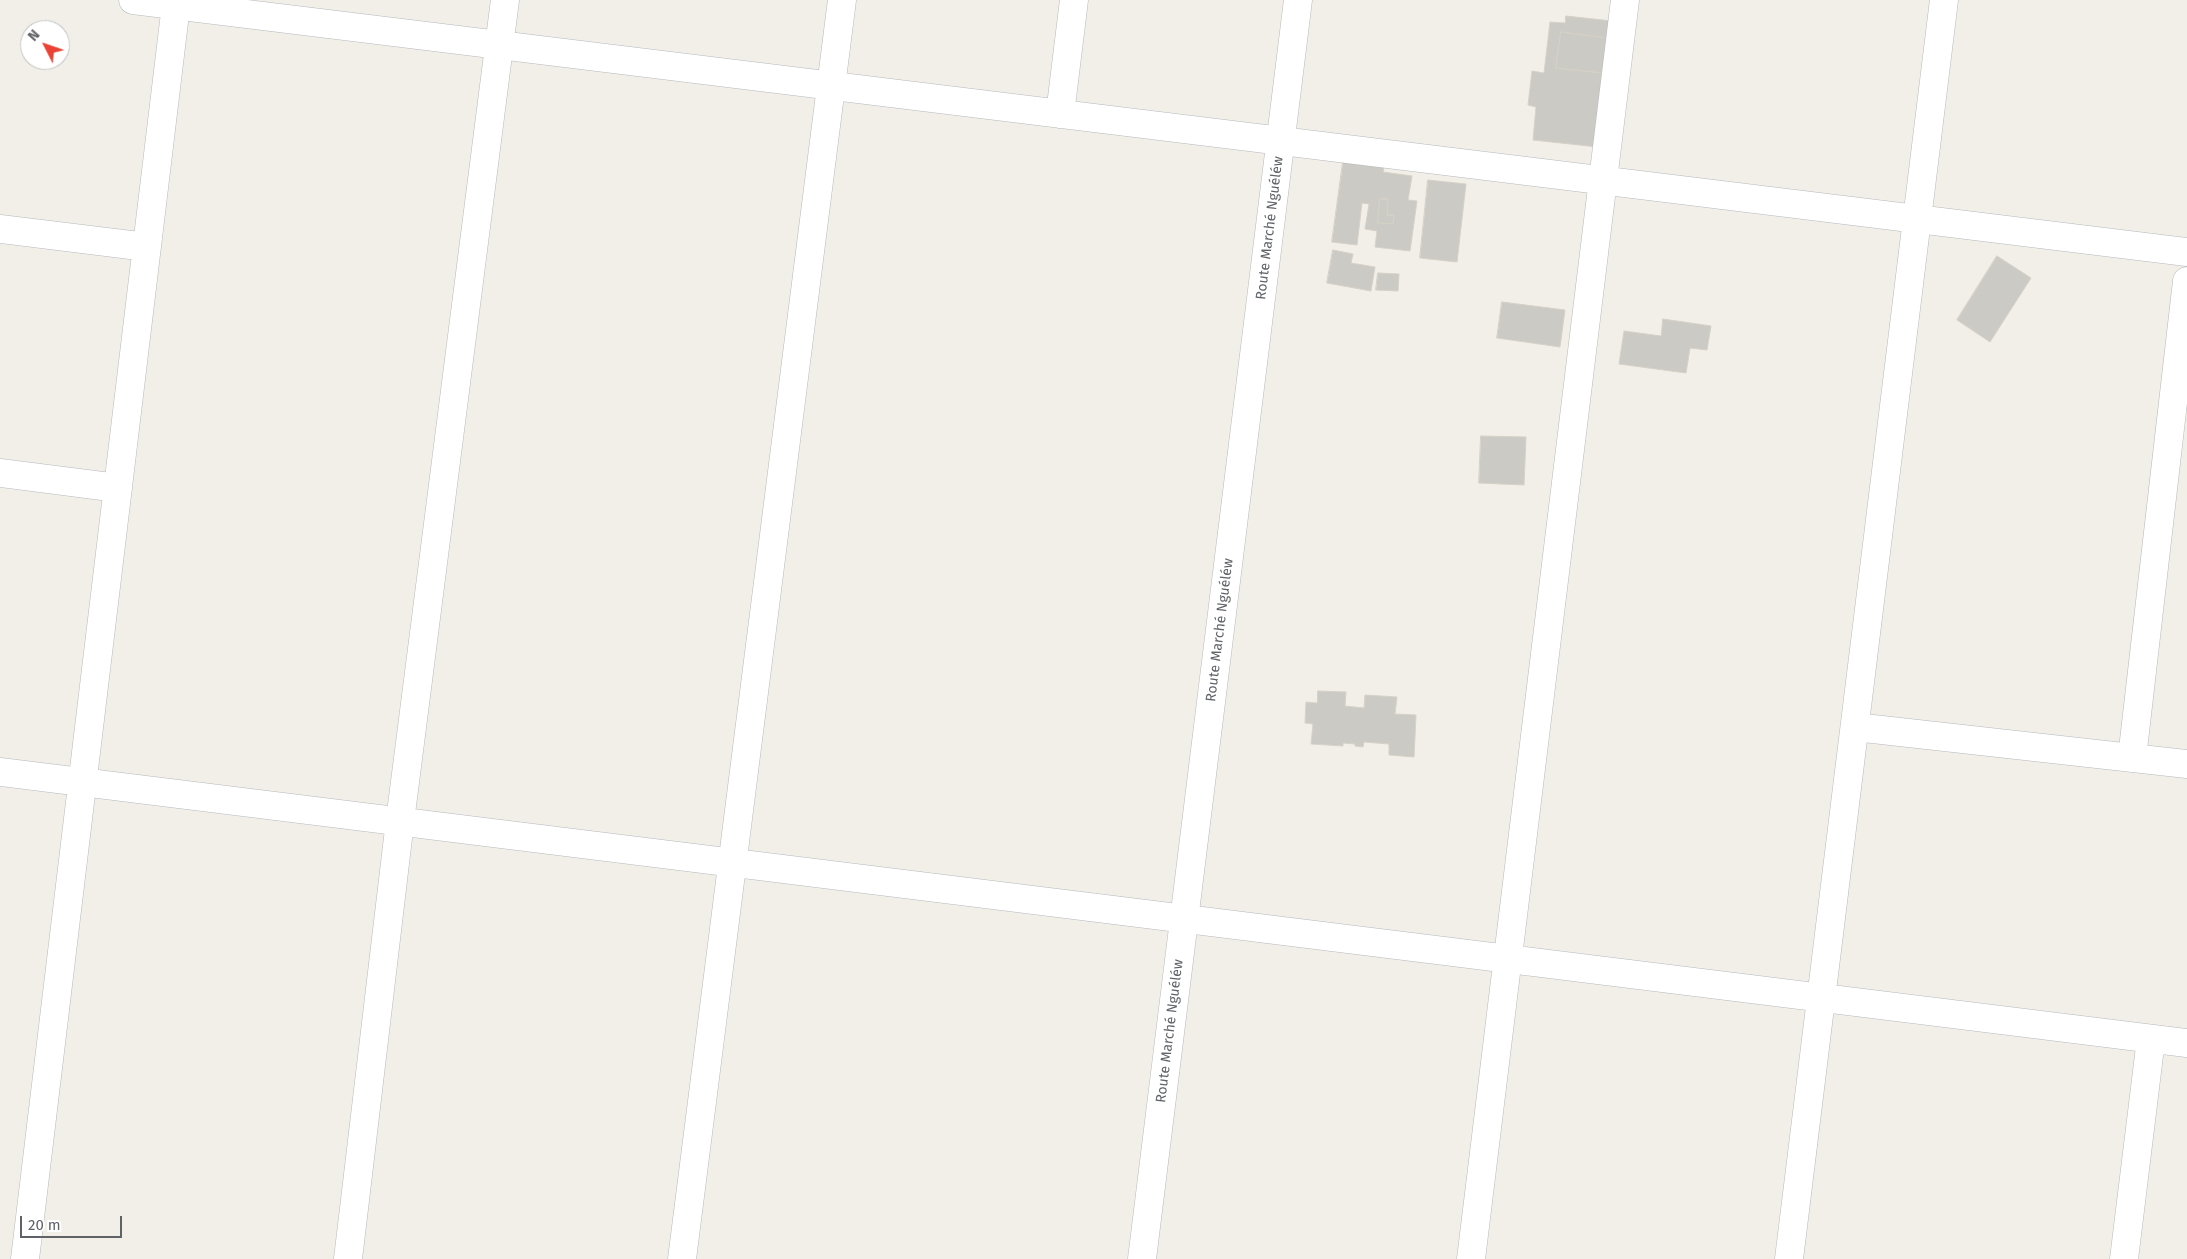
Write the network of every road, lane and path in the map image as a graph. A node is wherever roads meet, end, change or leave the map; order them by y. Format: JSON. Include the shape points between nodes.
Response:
{"nodes":[{"id":1,"x":133,"y":0,"type":"edge"},
{"id":2,"x":505,"y":0,"type":"edge"},
{"id":3,"x":842,"y":0,"type":"edge"},
{"id":4,"x":1074,"y":0,"type":"edge"},
{"id":5,"x":1298,"y":0,"type":"edge"},
{"id":6,"x":1626,"y":0,"type":"edge"},
{"id":7,"x":1944,"y":0,"type":"edge"},
{"id":8,"x":176,"y":5,"type":"junction"},
{"id":9,"x":500,"y":45,"type":"junction"},
{"id":10,"x":831,"y":86,"type":"junction"},
{"id":11,"x":1060,"y":114,"type":"junction"},
{"id":12,"x":1280,"y":141,"type":"junction"},
{"id":13,"x":1603,"y":181,"type":"junction"},
{"id":14,"x":1917,"y":219,"type":"junction"},
{"id":15,"x":0,"y":229,"type":"edge"},
{"id":16,"x":147,"y":247,"type":"junction"},
{"id":17,"x":2187,"y":252,"type":"edge"},
{"id":18,"x":2187,"y":280,"type":"edge"},
{"id":19,"x":0,"y":473,"type":"edge"},
{"id":20,"x":118,"y":488,"type":"junction"},
{"id":21,"x":1855,"y":727,"type":"junction"},
{"id":22,"x":2132,"y":758,"type":"junction"},
{"id":23,"x":2187,"y":764,"type":"edge"},
{"id":24,"x":0,"y":772,"type":"edge"},
{"id":25,"x":82,"y":782,"type":"junction"},
{"id":26,"x":400,"y":821,"type":"junction"},
{"id":27,"x":733,"y":863,"type":"junction"},
{"id":28,"x":1184,"y":919,"type":"junction"},
{"id":29,"x":1508,"y":959,"type":"junction"},
{"id":30,"x":1821,"y":997,"type":"junction"},
{"id":31,"x":2151,"y":1039,"type":"junction"},
{"id":32,"x":2187,"y":1043,"type":"edge"},
{"id":33,"x":25,"y":1259,"type":"edge"},
{"id":34,"x":348,"y":1259,"type":"edge"},
{"id":35,"x":682,"y":1259,"type":"edge"},
{"id":36,"x":1142,"y":1259,"type":"edge"},
{"id":37,"x":1471,"y":1259,"type":"edge"},
{"id":38,"x":1789,"y":1259,"type":"edge"},
{"id":39,"x":2124,"y":1259,"type":"edge"}],
"edges":[{"from":1,"to":8,"type":"street"},
{"from":2,"to":9,"type":"street"},
{"from":3,"to":10,"type":"street"},
{"from":4,"to":11,"type":"street"},
{"from":5,"to":12,"type":"street","name":"Route Marché Nguéléw"},
{"from":6,"to":13,"type":"street"},
{"from":7,"to":14,"type":"street"},
{"from":8,"to":9,"type":"street"},
{"from":8,"to":16,"type":"street"},
{"from":9,"to":10,"type":"street"},
{"from":9,"to":26,"type":"street"},
{"from":10,"to":11,"type":"street"},
{"from":10,"to":27,"type":"street"},
{"from":11,"to":12,"type":"street"},
{"from":12,"to":13,"type":"street"},
{"from":12,"to":28,"type":"street","name":"Route Marché Nguéléw"},
{"from":13,"to":14,"type":"street"},
{"from":13,"to":29,"type":"street"},
{"from":14,"to":17,"type":"street"},
{"from":14,"to":21,"type":"street"},
{"from":15,"to":16,"type":"street"},
{"from":16,"to":20,"type":"street"},
{"from":18,"to":22,"type":"street"},
{"from":19,"to":20,"type":"street"},
{"from":20,"to":25,"type":"street"},
{"from":21,"to":22,"type":"street"},
{"from":21,"to":30,"type":"street"},
{"from":22,"to":23,"type":"street"},
{"from":24,"to":25,"type":"street"},
{"from":25,"to":26,"type":"street"},
{"from":25,"to":33,"type":"street"},
{"from":26,"to":27,"type":"street"},
{"from":26,"to":34,"type":"street"},
{"from":27,"to":28,"type":"street"},
{"from":27,"to":35,"type":"street"},
{"from":28,"to":29,"type":"street"},
{"from":28,"to":36,"type":"street","name":"Route Marché Nguéléw"},
{"from":29,"to":30,"type":"street"},
{"from":29,"to":37,"type":"street"},
{"from":30,"to":31,"type":"street"},
{"from":30,"to":38,"type":"street"},
{"from":31,"to":32,"type":"street"},
{"from":31,"to":39,"type":"street"}]}
